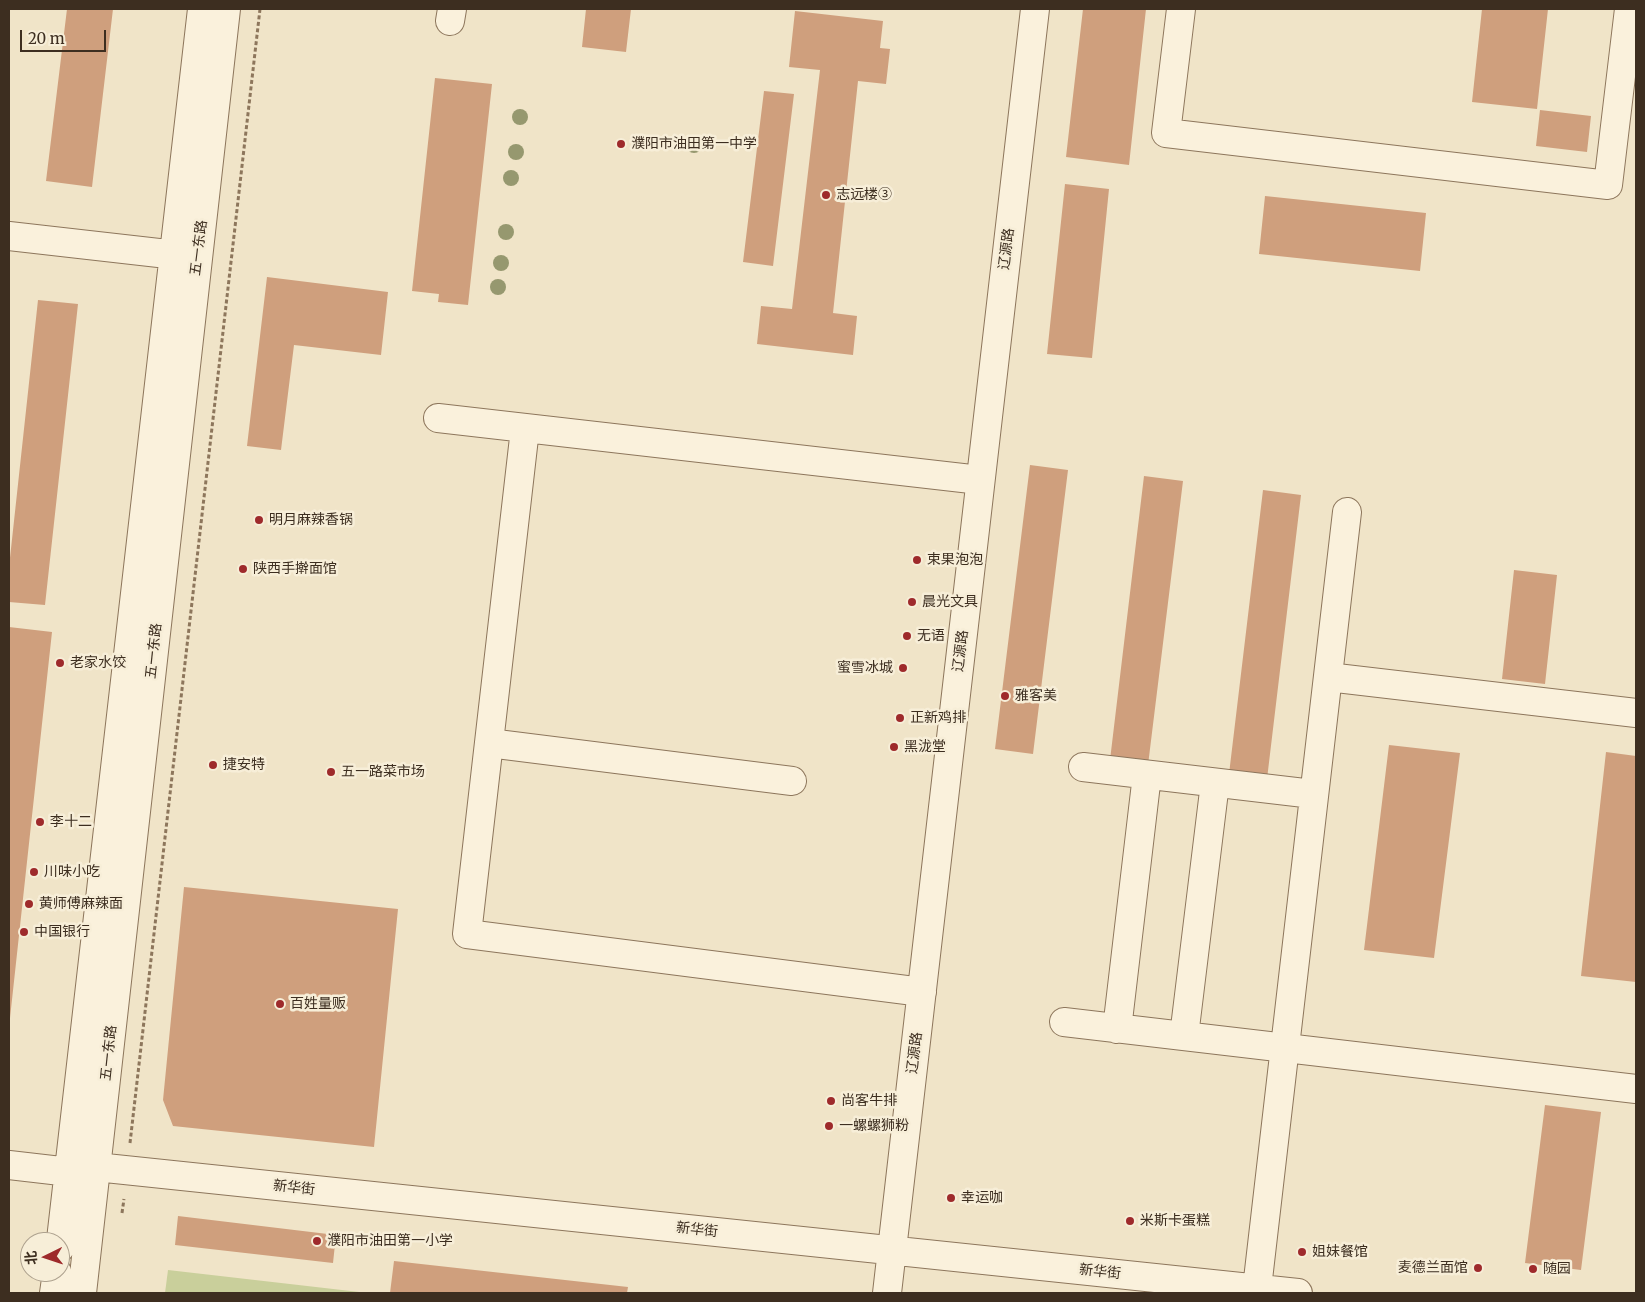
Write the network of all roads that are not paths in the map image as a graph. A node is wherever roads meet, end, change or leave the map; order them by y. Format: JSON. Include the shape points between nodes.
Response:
{"nodes":[{"id":1,"x":202,"y":9,"type":"edge"},
{"id":2,"x":226,"y":9,"type":"edge"},
{"id":3,"x":1035,"y":9,"type":"edge"},
{"id":4,"x":1181,"y":9,"type":"edge"},
{"id":5,"x":1629,"y":9,"type":"edge"},
{"id":6,"x":9,"y":236,"type":"edge"},
{"id":7,"x":186,"y":256,"type":"junction"},
{"id":8,"x":438,"y":418,"type":"dead end"},
{"id":9,"x":525,"y":429,"type":"junction"},
{"id":10,"x":980,"y":480,"type":"junction"},
{"id":11,"x":1347,"y":512,"type":"dead end"},
{"id":12,"x":1328,"y":677,"type":"junction"},
{"id":13,"x":1636,"y":713,"type":"edge"},
{"id":14,"x":490,"y":744,"type":"junction"},
{"id":15,"x":1083,"y":767,"type":"dead end"},
{"id":16,"x":1147,"y":775,"type":"junction"},
{"id":17,"x":792,"y":781,"type":"dead end"},
{"id":18,"x":1215,"y":783,"type":"junction"},
{"id":19,"x":1313,"y":794,"type":"junction"},
{"id":20,"x":922,"y":992,"type":"junction"},
{"id":21,"x":1064,"y":1022,"type":"dead end"},
{"id":22,"x":1117,"y":1029,"type":"junction"},
{"id":23,"x":1184,"y":1036,"type":"junction"},
{"id":24,"x":1285,"y":1048,"type":"junction"},
{"id":25,"x":1636,"y":1089,"type":"edge"},
{"id":26,"x":9,"y":1165,"type":"edge"},
{"id":27,"x":87,"y":1172,"type":"junction"},
{"id":28,"x":66,"y":1232,"type":"edge"},
{"id":29,"x":892,"y":1250,"type":"junction"},
{"id":30,"x":1261,"y":1290,"type":"edge"},
{"id":31,"x":82,"y":1293,"type":"edge"},
{"id":32,"x":887,"y":1293,"type":"edge"},
{"id":33,"x":1298,"y":1293,"type":"edge"}],
"edges":[{"from":1,"to":7,"type":"street","name":"五一东路"},
{"from":2,"to":7,"type":"street","name":"五一东路"},
{"from":3,"to":10,"type":"street","name":"辽源路"},
{"from":4,"to":5,"type":"street","via":[[1166,133],[1608,185]]},
{"from":6,"to":7,"type":"street"},
{"from":7,"to":27,"type":"street","name":"五一东路"},
{"from":8,"to":9,"type":"street"},
{"from":9,"to":10,"type":"street"},
{"from":9,"to":14,"type":"street"},
{"from":10,"to":20,"type":"street","name":"辽源路"},
{"from":11,"to":12,"type":"street"},
{"from":12,"to":13,"type":"street"},
{"from":12,"to":19,"type":"street"},
{"from":14,"to":17,"type":"street"},
{"from":14,"to":20,"type":"street","via":[[468,934]]},
{"from":15,"to":16,"type":"street"},
{"from":16,"to":18,"type":"street"},
{"from":16,"to":22,"type":"street"},
{"from":18,"to":19,"type":"street"},
{"from":18,"to":23,"type":"street"},
{"from":19,"to":24,"type":"street"},
{"from":20,"to":29,"type":"street","name":"辽源路"},
{"from":21,"to":22,"type":"street"},
{"from":22,"to":23,"type":"street"},
{"from":23,"to":24,"type":"street"},
{"from":24,"to":25,"type":"street"},
{"from":24,"to":30,"type":"street"},
{"from":26,"to":27,"type":"street","name":"新华街"},
{"from":27,"to":28,"type":"street","name":"五一东路"},
{"from":27,"to":29,"type":"street","name":"新华街","via":[[127,1170]]},
{"from":27,"to":31,"type":"street","name":"五一东路"},
{"from":29,"to":30,"type":"street","name":"新华街"},
{"from":29,"to":32,"type":"street","name":"辽源路"},
{"from":30,"to":33,"type":"street","name":"新华街"}]}
